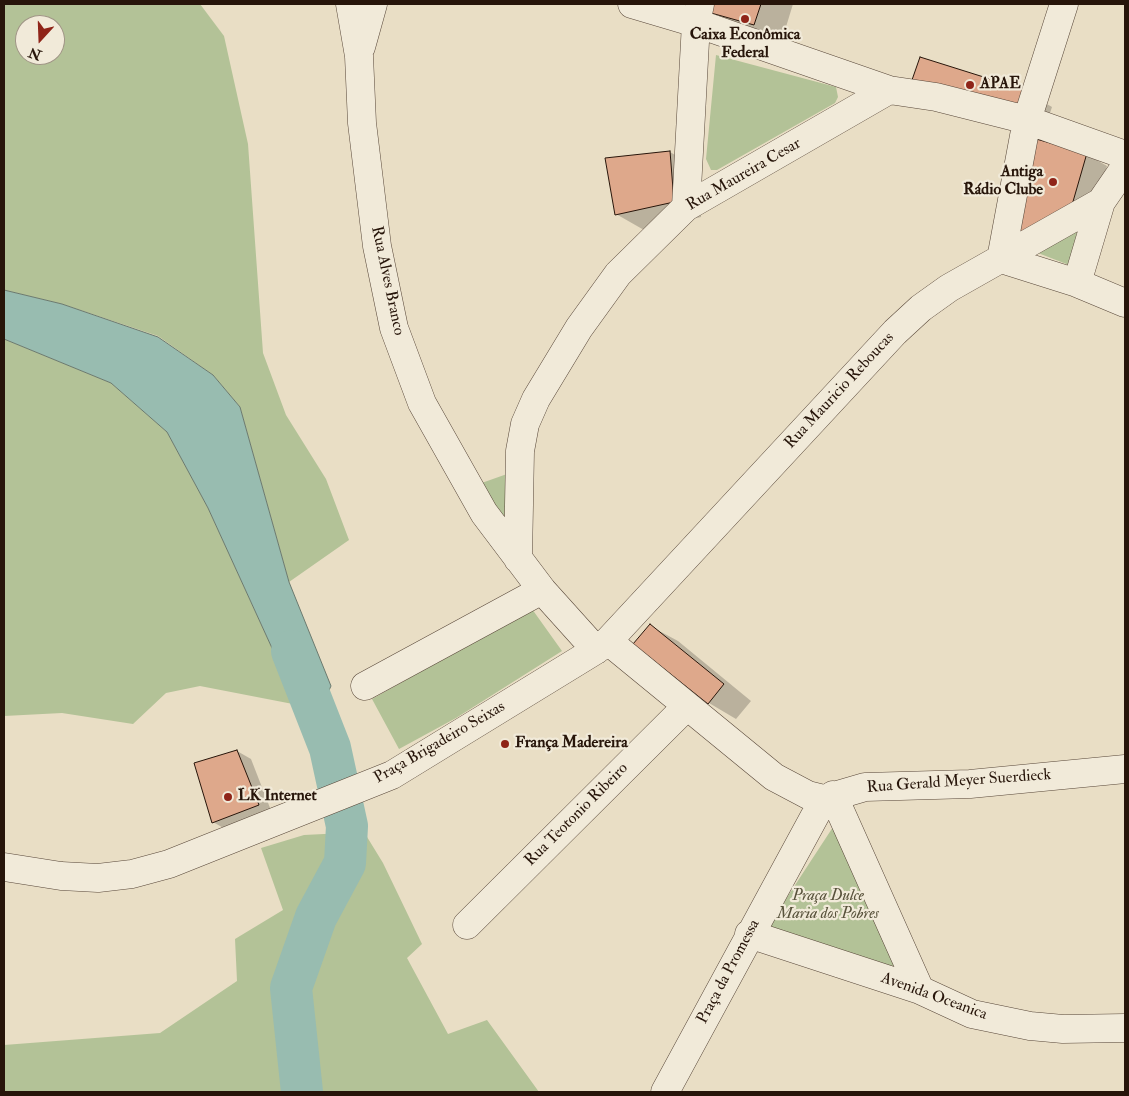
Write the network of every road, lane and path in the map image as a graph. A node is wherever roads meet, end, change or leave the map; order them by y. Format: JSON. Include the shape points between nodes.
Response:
{"nodes":[{"id":1,"x":350,"y":4,"type":"edge"},
{"id":2,"x":373,"y":4,"type":"edge"},
{"id":3,"x":632,"y":4,"type":"edge"},
{"id":4,"x":1064,"y":4,"type":"edge"},
{"id":5,"x":698,"y":14,"type":"edge"},
{"id":6,"x":359,"y":56,"type":"junction"},
{"id":7,"x":889,"y":90,"type":"junction"},
{"id":8,"x":1027,"y":120,"type":"junction"},
{"id":9,"x":1125,"y":155,"type":"edge"},
{"id":10,"x":1125,"y":167,"type":"edge"},
{"id":11,"x":1101,"y":202,"type":"junction"},
{"id":12,"x":686,"y":207,"type":"junction"},
{"id":13,"x":1001,"y":259,"type":"junction"},
{"id":14,"x":1076,"y":283,"type":"junction"},
{"id":15,"x":1125,"y":302,"type":"edge"},
{"id":16,"x":518,"y":559,"type":"junction"},
{"id":17,"x":542,"y":590,"type":"junction"},
{"id":18,"x":602,"y":645,"type":"junction"},
{"id":19,"x":365,"y":686,"type":"dead end"},
{"id":20,"x":687,"y":706,"type":"junction"},
{"id":21,"x":1125,"y":769,"type":"edge"},
{"id":22,"x":828,"y":797,"type":"junction"},
{"id":23,"x":4,"y":867,"type":"edge"},
{"id":24,"x":467,"y":924,"type":"dead end"},
{"id":25,"x":749,"y":934,"type":"junction"},
{"id":26,"x":920,"y":990,"type":"junction"},
{"id":27,"x":1125,"y":1028,"type":"edge"},
{"id":28,"x":665,"y":1092,"type":"edge"}],
"edges":[{"from":1,"to":6,"type":"street","name":"Rua Alves Branco"},
{"from":2,"to":6,"type":"street"},
{"from":3,"to":5,"type":"street"},
{"from":4,"to":8,"type":"street"},
{"from":5,"to":7,"type":"street"},
{"from":5,"to":12,"type":"street"},
{"from":6,"to":16,"type":"street","name":"Rua Alves Branco","via":[[362,123],[377,246],[394,328],[422,403],[484,513]]},
{"from":7,"to":8,"type":"street","via":[[936,97]]},
{"from":7,"to":12,"type":"street","name":"Rua Maureira Cesar"},
{"from":8,"to":9,"type":"street"},
{"from":8,"to":13,"type":"street"},
{"from":10,"to":11,"type":"street"},
{"from":11,"to":13,"type":"street","name":"Rua Mauricio Reboucas"},
{"from":11,"to":14,"type":"street"},
{"from":12,"to":16,"type":"street","name":"Rua Maureira Cesar","via":[[618,274],[579,328],[536,399],[525,424],[520,451]]},
{"from":13,"to":14,"type":"street"},
{"from":13,"to":18,"type":"street","name":"Rua Mauricio Reboucas","via":[[949,288],[895,332]]},
{"from":14,"to":15,"type":"street"},
{"from":16,"to":17,"type":"street"},
{"from":17,"to":18,"type":"street"},
{"from":17,"to":19,"type":"street"},
{"from":18,"to":20,"type":"street","name":"Rua Gerald Meyer Suerdieck"},
{"from":18,"to":23,"type":"street","name":"Praça Brigadeiro Seixas","via":[[392,775],[169,864],[107,877],[61,876]]},
{"from":20,"to":22,"type":"street","name":"Rua Gerald Meyer Suerdieck","via":[[774,777],[796,791]]},
{"from":20,"to":24,"type":"street","name":"Rua Teotonio Ribeiro"},
{"from":21,"to":22,"type":"street","name":"Rua Gerald Meyer Suerdieck","via":[[970,784],[865,787]]},
{"from":22,"to":25,"type":"street","name":"Praça da Promessa"},
{"from":22,"to":26,"type":"street"},
{"from":25,"to":26,"type":"street","name":"Avenida Oceanica"},
{"from":25,"to":28,"type":"street","name":"Praça da Promessa"},
{"from":26,"to":27,"type":"street","name":"Avenida Oceanica","via":[[972,1014],[1021,1025],[1063,1029]]}]}
